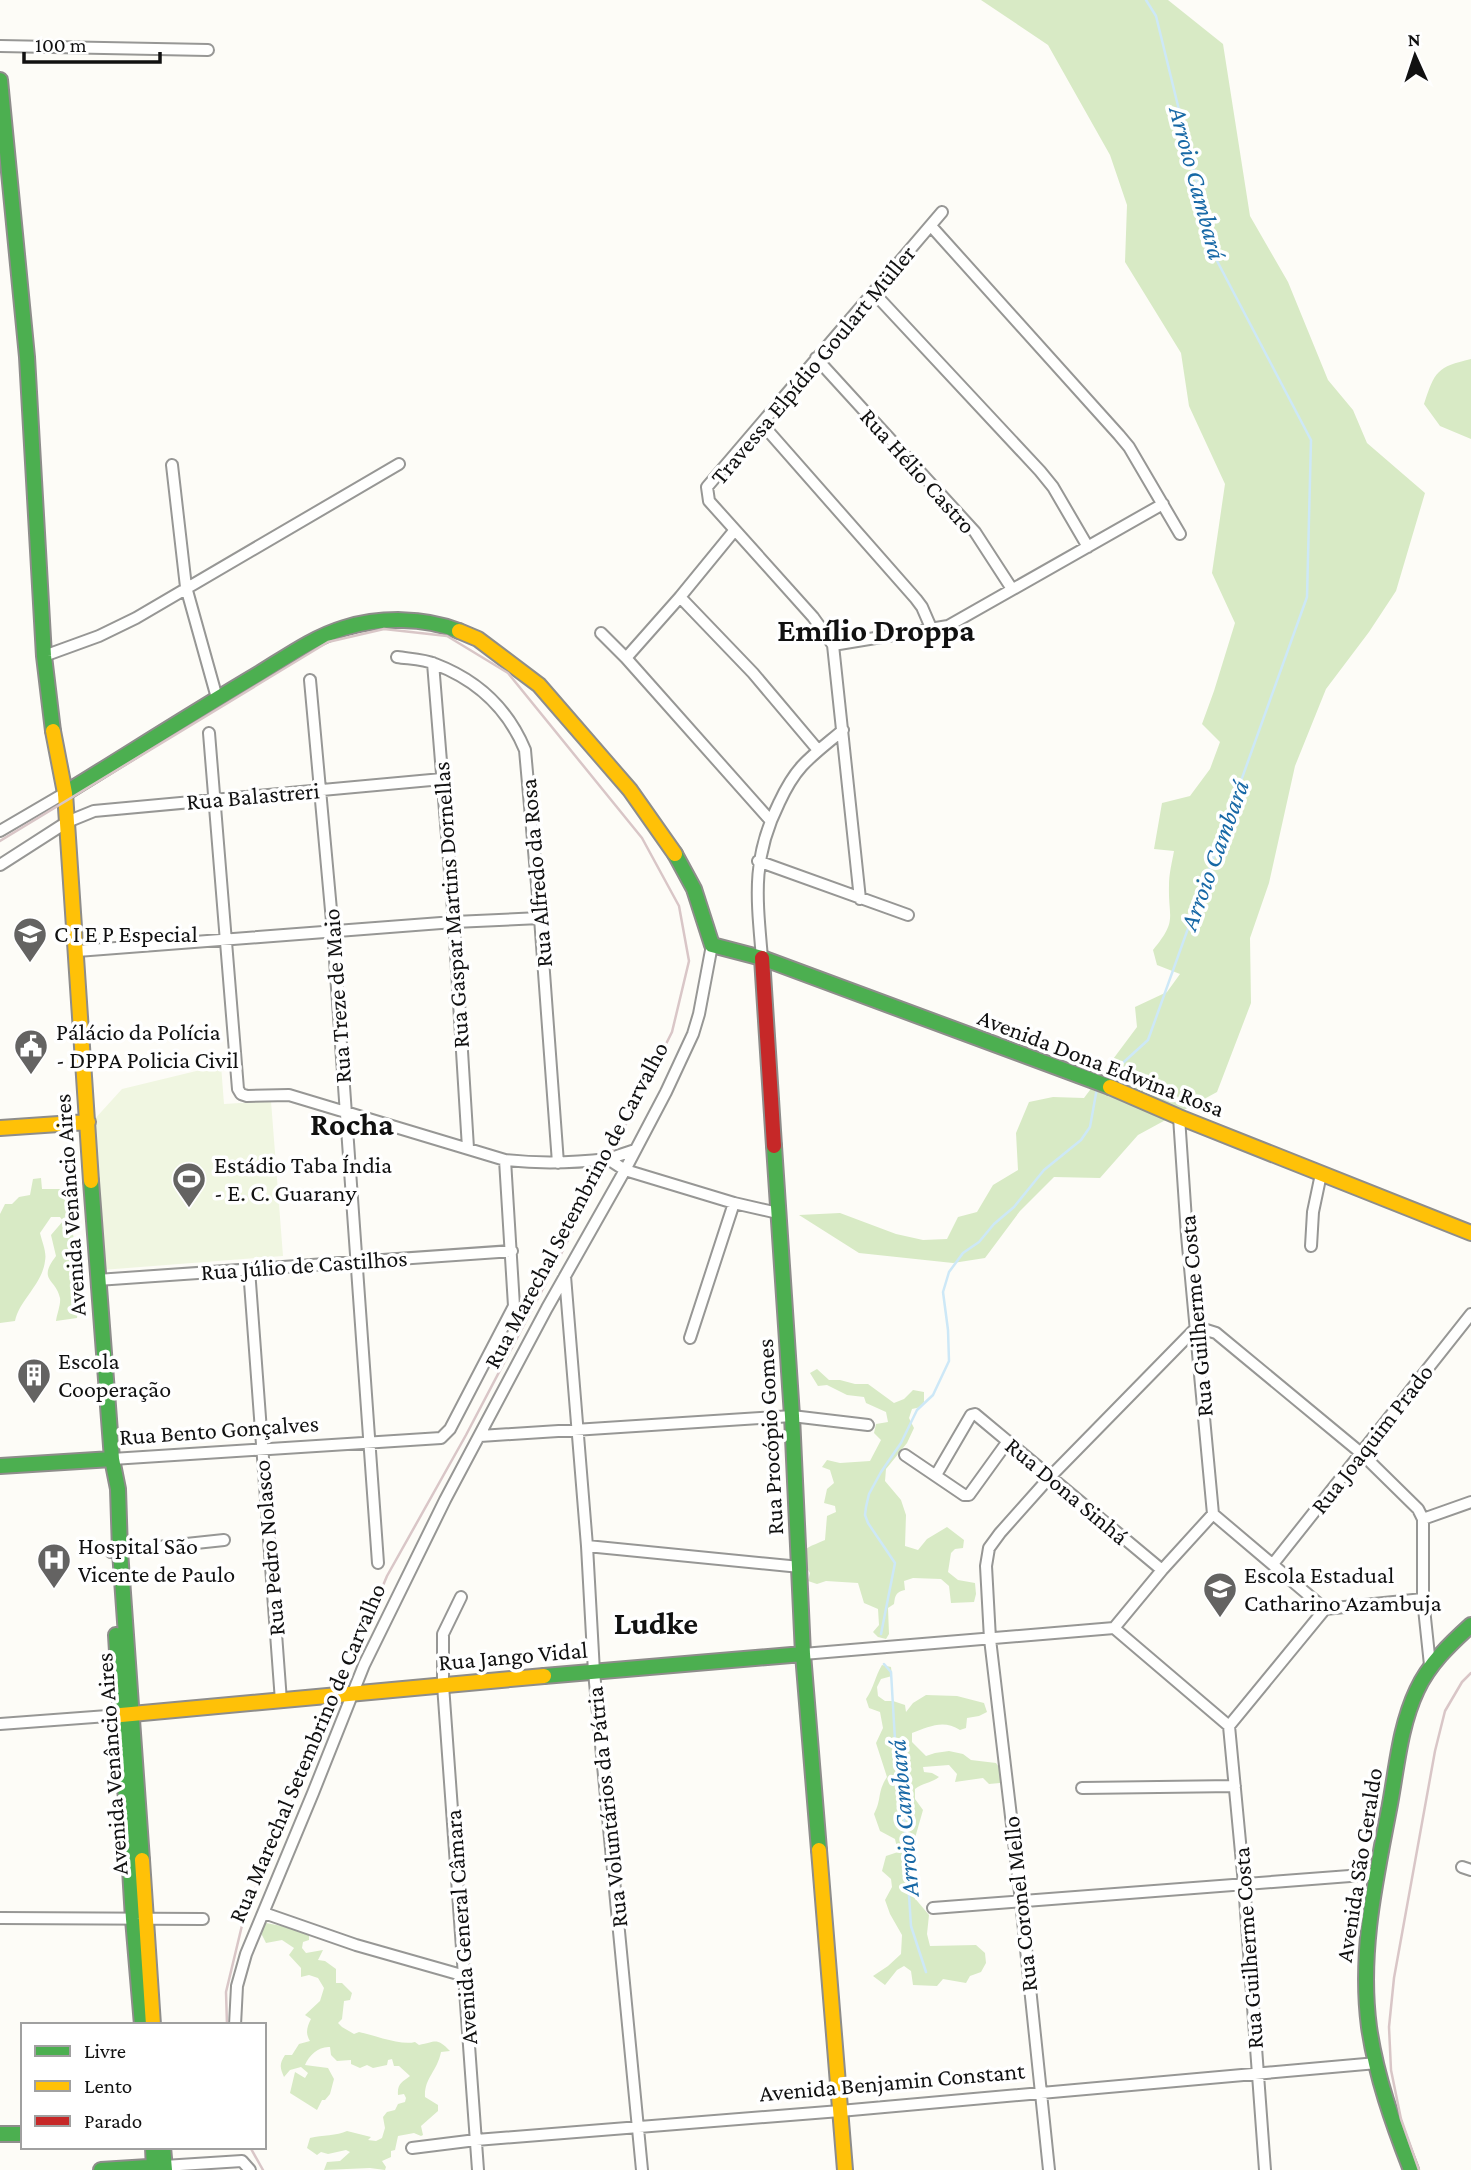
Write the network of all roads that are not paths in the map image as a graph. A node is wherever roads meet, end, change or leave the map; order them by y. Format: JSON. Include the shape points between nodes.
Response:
{"nodes":[{"id":1,"x":0,"y":46,"type":"edge"},
{"id":2,"x":208,"y":50,"type":"dead end"},
{"id":3,"x":0,"y":80,"type":"edge"},
{"id":4,"x":942,"y":212,"type":"dead end"},
{"id":5,"x":931,"y":226,"type":"junction"},
{"id":6,"x":873,"y":292,"type":"junction"},
{"id":7,"x":816,"y":358,"type":"junction"},
{"id":8,"x":762,"y":424,"type":"junction"},
{"id":9,"x":399,"y":464,"type":"dead end"},
{"id":10,"x":172,"y":465,"type":"dead end"},
{"id":11,"x":1163,"y":504,"type":"junction"},
{"id":12,"x":734,"y":531,"type":"junction"},
{"id":13,"x":1180,"y":534,"type":"dead end"},
{"id":14,"x":1088,"y":547,"type":"junction"},
{"id":15,"x":186,"y":587,"type":"junction"},
{"id":16,"x":1012,"y":590,"type":"junction"},
{"id":17,"x":680,"y":597,"type":"junction"},
{"id":18,"x":932,"y":630,"type":"junction"},
{"id":19,"x":601,"y":633,"type":"dead end"},
{"id":20,"x":833,"y":646,"type":"junction"},
{"id":21,"x":44,"y":656,"type":"junction"},
{"id":22,"x":397,"y":657,"type":"dead end"},
{"id":23,"x":626,"y":658,"type":"junction"},
{"id":24,"x":433,"y":663,"type":"junction"},
{"id":25,"x":310,"y":680,"type":"dead end"},
{"id":26,"x":217,"y":698,"type":"junction"},
{"id":27,"x":843,"y":730,"type":"junction"},
{"id":28,"x":209,"y":733,"type":"dead end"},
{"id":29,"x":818,"y":750,"type":"junction"},
{"id":30,"x":442,"y":779,"type":"junction"},
{"id":31,"x":321,"y":790,"type":"junction"},
{"id":32,"x":65,"y":793,"type":"junction"},
{"id":33,"x":215,"y":799,"type":"junction"},
{"id":34,"x":770,"y":820,"type":"junction"},
{"id":35,"x":67,"y":822,"type":"junction"},
{"id":36,"x":0,"y":831,"type":"edge"},
{"id":37,"x":758,"y":861,"type":"junction"},
{"id":38,"x":0,"y":865,"type":"edge"},
{"id":39,"x":860,"y":899,"type":"junction"},
{"id":40,"x":908,"y":915,"type":"dead end"},
{"id":41,"x":540,"y":919,"type":"junction"},
{"id":42,"x":454,"y":922,"type":"junction"},
{"id":43,"x":333,"y":932,"type":"junction"},
{"id":44,"x":226,"y":940,"type":"junction"},
{"id":45,"x":712,"y":945,"type":"junction"},
{"id":46,"x":77,"y":951,"type":"junction"},
{"id":47,"x":762,"y":958,"type":"junction"},
{"id":48,"x":345,"y":1112,"type":"junction"},
{"id":49,"x":1179,"y":1117,"type":"junction"},
{"id":50,"x":88,"y":1122,"type":"junction"},
{"id":51,"x":0,"y":1128,"type":"edge"},
{"id":52,"x":468,"y":1148,"type":"junction"},
{"id":53,"x":635,"y":1150,"type":"junction"},
{"id":54,"x":608,"y":1159,"type":"junction"},
{"id":55,"x":505,"y":1160,"type":"junction"},
{"id":56,"x":558,"y":1163,"type":"junction"},
{"id":57,"x":625,"y":1170,"type":"junction"},
{"id":58,"x":1321,"y":1174,"type":"junction"},
{"id":59,"x":734,"y":1203,"type":"junction"},
{"id":60,"x":778,"y":1213,"type":"junction"},
{"id":61,"x":1471,"y":1233,"type":"edge"},
{"id":62,"x":1311,"y":1246,"type":"dead end"},
{"id":63,"x":512,"y":1251,"type":"junction"},
{"id":64,"x":357,"y":1262,"type":"junction"},
{"id":65,"x":248,"y":1269,"type":"junction"},
{"id":66,"x":565,"y":1276,"type":"junction"},
{"id":67,"x":97,"y":1280,"type":"junction"},
{"id":68,"x":1471,"y":1314,"type":"edge"},
{"id":69,"x":1197,"y":1327,"type":"junction"},
{"id":70,"x":690,"y":1338,"type":"dead end"},
{"id":71,"x":792,"y":1416,"type":"junction"},
{"id":72,"x":868,"y":1425,"type":"dead end"},
{"id":73,"x":577,"y":1431,"type":"junction"},
{"id":74,"x":480,"y":1436,"type":"junction"},
{"id":75,"x":1008,"y":1441,"type":"junction"},
{"id":76,"x":370,"y":1443,"type":"junction"},
{"id":77,"x":261,"y":1450,"type":"junction"},
{"id":78,"x":1361,"y":1453,"type":"junction"},
{"id":79,"x":905,"y":1455,"type":"dead end"},
{"id":80,"x":112,"y":1460,"type":"junction"},
{"id":81,"x":0,"y":1466,"type":"edge"},
{"id":82,"x":936,"y":1475,"type":"junction"},
{"id":83,"x":1049,"y":1478,"type":"junction"},
{"id":84,"x":1471,"y":1503,"type":"edge"},
{"id":85,"x":1213,"y":1514,"type":"junction"},
{"id":86,"x":1423,"y":1519,"type":"junction"},
{"id":87,"x":224,"y":1540,"type":"dead end"},
{"id":88,"x":587,"y":1546,"type":"junction"},
{"id":89,"x":116,"y":1551,"type":"junction"},
{"id":90,"x":378,"y":1563,"type":"dead end"},
{"id":91,"x":1273,"y":1564,"type":"junction"},
{"id":92,"x":800,"y":1567,"type":"junction"},
{"id":93,"x":1162,"y":1570,"type":"junction"},
{"id":94,"x":461,"y":1597,"type":"dead end"},
{"id":95,"x":1423,"y":1599,"type":"junction"},
{"id":96,"x":1325,"y":1609,"type":"junction"},
{"id":97,"x":1471,"y":1625,"type":"edge"},
{"id":98,"x":1114,"y":1628,"type":"junction"},
{"id":99,"x":990,"y":1639,"type":"junction"},
{"id":100,"x":803,"y":1654,"type":"junction"},
{"id":101,"x":1430,"y":1665,"type":"junction"},
{"id":102,"x":594,"y":1672,"type":"junction"},
{"id":103,"x":443,"y":1685,"type":"junction"},
{"id":104,"x":353,"y":1693,"type":"junction"},
{"id":105,"x":281,"y":1701,"type":"junction"},
{"id":106,"x":126,"y":1715,"type":"junction"},
{"id":107,"x":0,"y":1724,"type":"edge"},
{"id":108,"x":1229,"y":1726,"type":"junction"},
{"id":109,"x":1235,"y":1786,"type":"junction"},
{"id":110,"x":1082,"y":1788,"type":"dead end"},
{"id":111,"x":1376,"y":1874,"type":"junction"},
{"id":112,"x":1244,"y":1884,"type":"junction"},
{"id":113,"x":1021,"y":1902,"type":"junction"},
{"id":114,"x":933,"y":1908,"type":"dead end"},
{"id":115,"x":264,"y":1913,"type":"junction"},
{"id":116,"x":0,"y":1918,"type":"edge"},
{"id":117,"x":139,"y":1919,"type":"junction"},
{"id":118,"x":203,"y":1919,"type":"dead end"},
{"id":119,"x":465,"y":1976,"type":"junction"},
{"id":120,"x":142,"y":2023,"type":"edge"},
{"id":121,"x":153,"y":2023,"type":"edge"},
{"id":122,"x":235,"y":2023,"type":"edge"},
{"id":123,"x":1377,"y":2063,"type":"junction"},
{"id":124,"x":1257,"y":2075,"type":"junction"},
{"id":125,"x":1040,"y":2092,"type":"junction"},
{"id":126,"x":840,"y":2111,"type":"junction"},
{"id":127,"x":638,"y":2126,"type":"junction"},
{"id":128,"x":0,"y":2134,"type":"edge"},
{"id":129,"x":21,"y":2134,"type":"edge"},
{"id":130,"x":476,"y":2140,"type":"junction"},
{"id":131,"x":412,"y":2148,"type":"dead end"},
{"id":132,"x":154,"y":2149,"type":"edge"},
{"id":133,"x":163,"y":2149,"type":"edge"},
{"id":134,"x":246,"y":2165,"type":"edge"},
{"id":135,"x":159,"y":2168,"type":"edge"},
{"id":136,"x":102,"y":2170,"type":"edge"},
{"id":137,"x":478,"y":2170,"type":"edge"},
{"id":138,"x":642,"y":2170,"type":"edge"},
{"id":139,"x":845,"y":2170,"type":"edge"},
{"id":140,"x":1049,"y":2170,"type":"edge"},
{"id":141,"x":1265,"y":2170,"type":"edge"},
{"id":142,"x":1411,"y":2170,"type":"edge"}],
"edges":[{"from":1,"to":2,"type":"street"},
{"from":3,"to":21,"type":"street","name":"Avenida Venâncio Aires","via":[[27,357]]},
{"from":4,"to":5,"type":"street","name":"Travessa Elpídio Goulart Müller"},
{"from":5,"to":6,"type":"street","name":"Travessa Elpídio Goulart Müller"},
{"from":5,"to":11,"type":"street","via":[[1119,435]]},
{"from":6,"to":7,"type":"street","name":"Travessa Elpídio Goulart Müller"},
{"from":6,"to":14,"type":"street","via":[[1040,471]]},
{"from":7,"to":8,"type":"street","name":"Travessa Elpídio Goulart Müller"},
{"from":7,"to":16,"type":"street","name":"Rua Hélio Castro","via":[[975,531]]},
{"from":8,"to":12,"type":"street","name":"Travessa Elpídio Goulart Müller","via":[[707,487],[709,501]]},
{"from":8,"to":18,"type":"street","via":[[916,599]]},
{"from":9,"to":15,"type":"street"},
{"from":10,"to":15,"type":"street"},
{"from":11,"to":13,"type":"street"},
{"from":11,"to":14,"type":"street"},
{"from":12,"to":17,"type":"street"},
{"from":12,"to":20,"type":"street","name":"Travessa Elpídio Goulart Müller","via":[[813,617]]},
{"from":14,"to":16,"type":"street"},
{"from":15,"to":21,"type":"street","via":[[136,618]]},
{"from":15,"to":26,"type":"street"},
{"from":16,"to":18,"type":"street","via":[[961,621]]},
{"from":17,"to":23,"type":"street"},
{"from":17,"to":29,"type":"street"},
{"from":18,"to":20,"type":"street"},
{"from":19,"to":23,"type":"street"},
{"from":20,"to":27,"type":"street","name":"Travessa Elpídio Goulart Müller"},
{"from":21,"to":32,"type":"street","name":"Avenida Venâncio Aires"},
{"from":22,"to":24,"type":"street","name":"Rua Alfredo da Rosa"},
{"from":23,"to":34,"type":"street"},
{"from":24,"to":30,"type":"street","name":"Rua Gaspar Martins Dornellas"},
{"from":24,"to":41,"type":"street","name":"Rua Alfredo da Rosa","via":[[465,678],[491,698],[516,729],[525,750]]},
{"from":25,"to":31,"type":"street","name":"Rua Treze de Maio"},
{"from":26,"to":32,"type":"street","name":"Rua Marechal Setembrino de Carvalho"},
{"from":26,"to":45,"type":"street","name":"Rua Marechal Setembrino de Carvalho","via":[[343,628],[409,620],[478,639],[538,685],[630,790],[680,862]]},
{"from":27,"to":29,"type":"street","name":"Rua Procópio Gomes"},
{"from":27,"to":39,"type":"street","name":"Travessa Elpídio Goulart Müller"},
{"from":28,"to":33,"type":"street"},
{"from":29,"to":34,"type":"street","name":"Rua Procópio Gomes","via":[[788,784]]},
{"from":30,"to":31,"type":"street","name":"Rua Balastreri"},
{"from":30,"to":42,"type":"street","name":"Rua Gaspar Martins Dornellas"},
{"from":31,"to":33,"type":"street","name":"Rua Balastreri"},
{"from":31,"to":43,"type":"street","name":"Rua Treze de Maio"},
{"from":32,"to":35,"type":"street","name":"Avenida Venâncio Aires"},
{"from":32,"to":36,"type":"street","name":"Rua Marechal Setembrino de Carvalho"},
{"from":33,"to":35,"type":"street","name":"Rua Balastreri","via":[[94,811]]},
{"from":33,"to":44,"type":"street"},
{"from":34,"to":37,"type":"street","name":"Rua Procópio Gomes"},
{"from":35,"to":38,"type":"street"},
{"from":35,"to":46,"type":"street","name":"Avenida Venâncio Aires"},
{"from":37,"to":39,"type":"street"},
{"from":37,"to":47,"type":"street","name":"Rua Procópio Gomes"},
{"from":39,"to":40,"type":"street"},
{"from":41,"to":42,"type":"street"},
{"from":41,"to":56,"type":"street","name":"Rua Alfredo da Rosa"},
{"from":42,"to":43,"type":"street"},
{"from":42,"to":52,"type":"street","name":"Rua Gaspar Martins Dornellas"},
{"from":43,"to":44,"type":"street"},
{"from":43,"to":48,"type":"street","name":"Rua Treze de Maio"},
{"from":44,"to":46,"type":"street"},
{"from":44,"to":48,"type":"street","via":[[241,1094],[289,1095]]},
{"from":45,"to":47,"type":"street","name":"Avenida Dona Edwina Rosa"},
{"from":45,"to":53,"type":"street","name":"Rua Marechal Setembrino de Carvalho","via":[[693,1034]]},
{"from":46,"to":50,"type":"street","name":"Avenida Venâncio Aires"},
{"from":47,"to":49,"type":"street","name":"Avenida Dona Edwina Rosa"},
{"from":47,"to":60,"type":"street","name":"Rua Procópio Gomes"},
{"from":48,"to":52,"type":"street"},
{"from":48,"to":64,"type":"street","name":"Rua Treze de Maio"},
{"from":49,"to":58,"type":"street","name":"Avenida Dona Edwina Rosa"},
{"from":49,"to":69,"type":"street","name":"Rua Guilherme Costa"},
{"from":50,"to":51,"type":"street"},
{"from":50,"to":67,"type":"street","name":"Avenida Venâncio Aires"},
{"from":52,"to":55,"type":"street"},
{"from":53,"to":54,"type":"street"},
{"from":53,"to":57,"type":"street","name":"Rua Marechal Setembrino de Carvalho"},
{"from":54,"to":56,"type":"street"},
{"from":54,"to":57,"type":"street"},
{"from":55,"to":56,"type":"street"},
{"from":55,"to":63,"type":"street"},
{"from":57,"to":59,"type":"street"},
{"from":57,"to":66,"type":"street","name":"Rua Marechal Setembrino de Carvalho"},
{"from":58,"to":61,"type":"street","name":"Avenida Dona Edwina Rosa"},
{"from":58,"to":62,"type":"street"},
{"from":59,"to":60,"type":"street"},
{"from":59,"to":70,"type":"street"},
{"from":60,"to":71,"type":"street","name":"Rua Procópio Gomes"},
{"from":63,"to":64,"type":"street","name":"Rua Júlio de Castilhos"},
{"from":63,"to":76,"type":"street","name":"Rua Bento Gonçalves","via":[[514,1306],[450,1429],[441,1438]]},
{"from":64,"to":65,"type":"street","name":"Rua Júlio de Castilhos"},
{"from":64,"to":76,"type":"street","name":"Rua Treze de Maio"},
{"from":65,"to":67,"type":"street","name":"Rua Júlio de Castilhos"},
{"from":65,"to":77,"type":"street","name":"Rua Pedro Nolasco"},
{"from":66,"to":73,"type":"street","name":"Rua Voluntários da Pátria"},
{"from":66,"to":74,"type":"street","name":"Rua Marechal Setembrino de Carvalho"},
{"from":67,"to":80,"type":"street","name":"Avenida Venâncio Aires"},
{"from":68,"to":78,"type":"street","name":"Rua Joaquim Prado"},
{"from":69,"to":78,"type":"street","via":[[1216,1333]]},
{"from":69,"to":83,"type":"street","name":"Rua Coronel Mello"},
{"from":69,"to":85,"type":"street","name":"Rua Guilherme Costa"},
{"from":71,"to":72,"type":"street"},
{"from":71,"to":73,"type":"street"},
{"from":71,"to":92,"type":"street","name":"Rua Procópio Gomes"},
{"from":73,"to":74,"type":"street"},
{"from":73,"to":88,"type":"street","name":"Rua Voluntários da Pátria"},
{"from":74,"to":104,"type":"street","name":"Rua Marechal Setembrino de Carvalho","via":[[399,1590]]},
{"from":75,"to":82,"type":"street","via":[[969,1495]]},
{"from":75,"to":82,"type":"street","name":"Rua Dona Sinhá","via":[[971,1415]]},
{"from":75,"to":83,"type":"street","name":"Rua Dona Sinhá"},
{"from":76,"to":77,"type":"street","name":"Rua Bento Gonçalves"},
{"from":76,"to":90,"type":"street","name":"Rua Treze de Maio"},
{"from":77,"to":80,"type":"street","name":"Rua Bento Gonçalves"},
{"from":77,"to":105,"type":"street","name":"Rua Pedro Nolasco"},
{"from":78,"to":86,"type":"street","via":[[1409,1498]]},
{"from":78,"to":91,"type":"street","name":"Rua Joaquim Prado"},
{"from":79,"to":82,"type":"street"},
{"from":80,"to":81,"type":"street","name":"Rua Bento Gonçalves"},
{"from":80,"to":89,"type":"street","name":"Avenida Venâncio Aires","via":[[109,1489]]},
{"from":83,"to":93,"type":"street","name":"Rua Dona Sinhá"},
{"from":83,"to":99,"type":"street","name":"Rua Coronel Mello","via":[[989,1548]]},
{"from":84,"to":86,"type":"street"},
{"from":85,"to":91,"type":"street"},
{"from":85,"to":93,"type":"street"},
{"from":86,"to":95,"type":"street"},
{"from":87,"to":89,"type":"street"},
{"from":88,"to":92,"type":"street"},
{"from":88,"to":102,"type":"street","name":"Rua Voluntários da Pátria"},
{"from":89,"to":106,"type":"street","name":"Avenida Venâncio Aires"},
{"from":91,"to":96,"type":"street"},
{"from":92,"to":100,"type":"street","name":"Rua Procópio Gomes"},
{"from":93,"to":98,"type":"street"},
{"from":94,"to":103,"type":"street","name":"Avenida General Câmara","via":[[443,1634]]},
{"from":95,"to":96,"type":"street"},
{"from":95,"to":101,"type":"street"},
{"from":96,"to":108,"type":"street"},
{"from":97,"to":101,"type":"street","name":"Avenida São Geraldo"},
{"from":98,"to":99,"type":"street","name":"Rua Jango Vidal"},
{"from":98,"to":108,"type":"street"},
{"from":99,"to":100,"type":"street","name":"Rua Jango Vidal"},
{"from":99,"to":113,"type":"street","name":"Rua Coronel Mello"},
{"from":100,"to":102,"type":"street","name":"Rua Jango Vidal"},
{"from":100,"to":126,"type":"street","name":"Rua Procópio Gomes"},
{"from":101,"to":111,"type":"street","name":"Avenida São Geraldo","via":[[1404,1731]]},
{"from":102,"to":103,"type":"street","name":"Rua Jango Vidal"},
{"from":102,"to":127,"type":"street","name":"Rua Voluntários da Pátria"},
{"from":103,"to":104,"type":"street","name":"Rua Jango Vidal"},
{"from":103,"to":119,"type":"street","name":"Avenida General Câmara"},
{"from":104,"to":105,"type":"street","name":"Rua Jango Vidal"},
{"from":104,"to":115,"type":"street","name":"Rua Marechal Setembrino de Carvalho"},
{"from":105,"to":106,"type":"street","name":"Rua Jango Vidal"},
{"from":106,"to":107,"type":"street","name":"Rua Jango Vidal"},
{"from":106,"to":117,"type":"street","name":"Avenida Venâncio Aires"},
{"from":108,"to":109,"type":"street","name":"Rua Guilherme Costa"},
{"from":109,"to":110,"type":"street"},
{"from":109,"to":112,"type":"street","name":"Rua Guilherme Costa"},
{"from":111,"to":112,"type":"street"},
{"from":111,"to":123,"type":"street","name":"Avenida São Geraldo","via":[[1365,1974]]},
{"from":112,"to":113,"type":"street"},
{"from":112,"to":124,"type":"street","name":"Rua Guilherme Costa"},
{"from":113,"to":114,"type":"street"},
{"from":113,"to":125,"type":"street","name":"Rua Coronel Mello"},
{"from":115,"to":119,"type":"street"},
{"from":115,"to":122,"type":"street","name":"Rua Marechal Setembrino de Carvalho","via":[[237,1986]]},
{"from":116,"to":117,"type":"street"},
{"from":117,"to":118,"type":"street"},
{"from":117,"to":120,"type":"street","name":"Avenida Venâncio Aires"},
{"from":117,"to":121,"type":"street","name":"Avenida Venâncio Aires"},
{"from":119,"to":130,"type":"street","name":"Avenida General Câmara"},
{"from":123,"to":124,"type":"street","name":"Avenida Benjamin Constant"},
{"from":123,"to":142,"type":"street","name":"Avenida São Geraldo"},
{"from":124,"to":125,"type":"street","name":"Avenida Benjamin Constant"},
{"from":124,"to":141,"type":"street","name":"Rua Guilherme Costa"},
{"from":125,"to":126,"type":"street","name":"Avenida Benjamin Constant"},
{"from":125,"to":140,"type":"street","name":"Rua Coronel Mello"},
{"from":126,"to":127,"type":"street","name":"Avenida Benjamin Constant"},
{"from":126,"to":139,"type":"street","name":"Rua Procópio Gomes"},
{"from":127,"to":130,"type":"street","name":"Avenida Benjamin Constant"},
{"from":127,"to":138,"type":"street","name":"Rua Voluntários da Pátria"},
{"from":128,"to":129,"type":"street"},
{"from":130,"to":131,"type":"street","name":"Avenida Benjamin Constant"},
{"from":130,"to":137,"type":"street","name":"Avenida General Câmara"},
{"from":132,"to":135,"type":"street"},
{"from":133,"to":135,"type":"street"},
{"from":134,"to":135,"type":"street"},
{"from":135,"to":136,"type":"street"}]}
